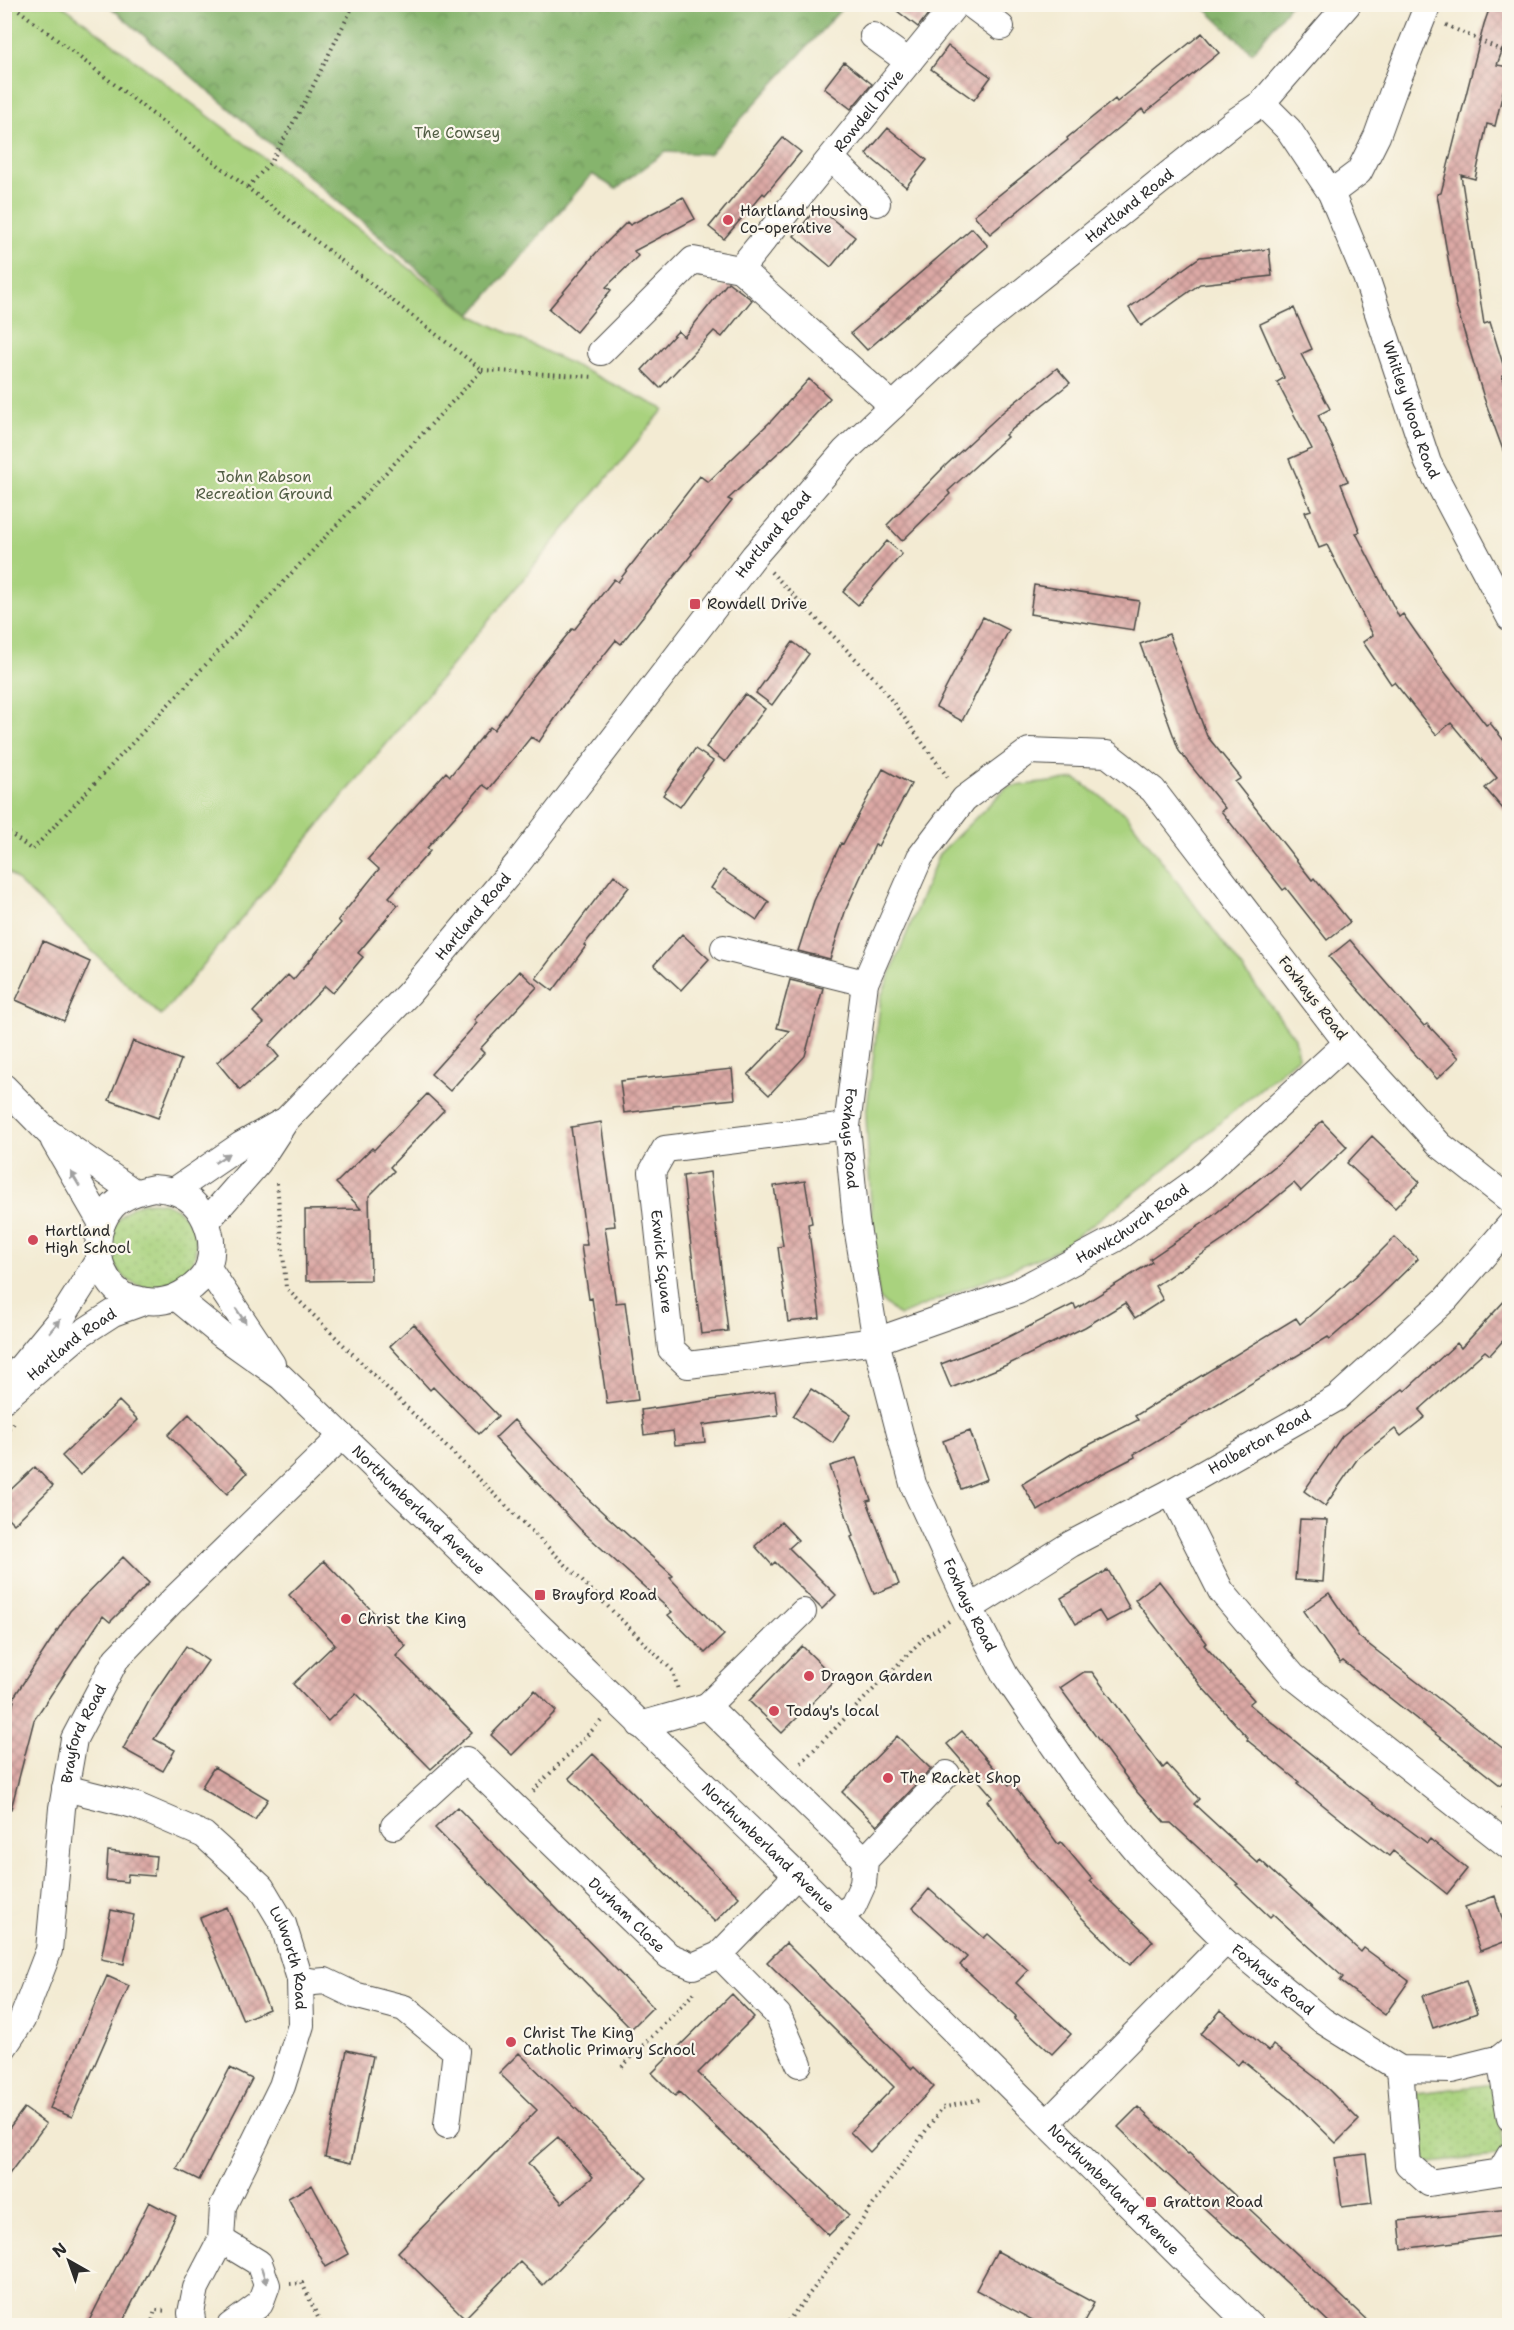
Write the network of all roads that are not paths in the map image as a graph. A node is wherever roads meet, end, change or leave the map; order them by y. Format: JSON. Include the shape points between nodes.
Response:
{"nodes":[{"id":1,"x":956,"y":4,"type":"edge"},
{"id":2,"x":970,"y":4,"type":"edge"},
{"id":3,"x":1348,"y":4,"type":"edge"},
{"id":4,"x":1427,"y":7,"type":"edge"},
{"id":5,"x":1001,"y":27,"type":"dead end"},
{"id":6,"x":873,"y":36,"type":"dead end"},
{"id":7,"x":909,"y":62,"type":"junction"},
{"id":8,"x":1262,"y":103,"type":"junction"},
{"id":9,"x":831,"y":158,"type":"junction"},
{"id":10,"x":1331,"y":193,"type":"junction"},
{"id":11,"x":877,"y":203,"type":"dead end"},
{"id":12,"x":740,"y":269,"type":"junction"},
{"id":13,"x":601,"y":352,"type":"dead end"},
{"id":14,"x":892,"y":406,"type":"junction"},
{"id":15,"x":1509,"y":618,"type":"edge"},
{"id":16,"x":724,"y":948,"type":"dead end"},
{"id":17,"x":865,"y":983,"type":"junction"},
{"id":18,"x":1347,"y":1042,"type":"junction"},
{"id":19,"x":4,"y":1087,"type":"edge"},
{"id":20,"x":286,"y":1120,"type":"junction"},
{"id":21,"x":847,"y":1126,"type":"junction"},
{"id":22,"x":49,"y":1133,"type":"junction"},
{"id":23,"x":174,"y":1191,"type":"junction"},
{"id":24,"x":134,"y":1192,"type":"junction"},
{"id":25,"x":1509,"y":1200,"type":"edge"},
{"id":26,"x":207,"y":1221,"type":"junction"},
{"id":27,"x":102,"y":1224,"type":"junction"},
{"id":28,"x":1509,"y":1225,"type":"edge"},
{"id":29,"x":99,"y":1259,"type":"junction"},
{"id":30,"x":208,"y":1268,"type":"junction"},
{"id":31,"x":177,"y":1298,"type":"junction"},
{"id":32,"x":146,"y":1301,"type":"junction"},
{"id":33,"x":876,"y":1341,"type":"junction"},
{"id":34,"x":281,"y":1377,"type":"junction"},
{"id":35,"x":4,"y":1387,"type":"edge"},
{"id":36,"x":4,"y":1399,"type":"edge"},
{"id":37,"x":342,"y":1436,"type":"junction"},
{"id":38,"x":1171,"y":1492,"type":"junction"},
{"id":39,"x":970,"y":1608,"type":"junction"},
{"id":40,"x":803,"y":1612,"type":"dead end"},
{"id":41,"x":695,"y":1710,"type":"junction"},
{"id":42,"x":640,"y":1725,"type":"junction"},
{"id":43,"x":947,"y":1774,"type":"dead end"},
{"id":44,"x":65,"y":1788,"type":"junction"},
{"id":45,"x":394,"y":1826,"type":"dead end"},
{"id":46,"x":1509,"y":1847,"type":"edge"},
{"id":47,"x":865,"y":1860,"type":"junction"},
{"id":48,"x":797,"y":1875,"type":"junction"},
{"id":49,"x":838,"y":1916,"type":"junction"},
{"id":50,"x":1226,"y":1941,"type":"junction"},
{"id":51,"x":719,"y":1955,"type":"junction"},
{"id":52,"x":300,"y":1979,"type":"junction"},
{"id":53,"x":13,"y":2017,"type":"edge"},
{"id":54,"x":4,"y":2047,"type":"edge"},
{"id":55,"x":1505,"y":2054,"type":"edge"},
{"id":56,"x":799,"y":2064,"type":"dead end"},
{"id":57,"x":1400,"y":2069,"type":"junction"},
{"id":58,"x":1509,"y":2118,"type":"edge"},
{"id":59,"x":1047,"y":2123,"type":"junction"},
{"id":60,"x":447,"y":2125,"type":"dead end"},
{"id":61,"x":1509,"y":2155,"type":"edge"},
{"id":62,"x":221,"y":2240,"type":"junction"},
{"id":63,"x":193,"y":2325,"type":"edge"},
{"id":64,"x":230,"y":2325,"type":"edge"},
{"id":65,"x":1251,"y":2325,"type":"edge"}],
"edges":[{"from":1,"to":7,"type":"street","name":"Rowdell Drive"},
{"from":2,"to":5,"type":"street"},
{"from":3,"to":8,"type":"street"},
{"from":4,"to":10,"type":"street","via":[[1364,163],[1359,172]]},
{"from":6,"to":7,"type":"street","name":"Rowdell Drive"},
{"from":7,"to":9,"type":"street","name":"Rowdell Drive"},
{"from":8,"to":10,"type":"street","name":"Whitley Wood Road","via":[[1289,130]]},
{"from":8,"to":14,"type":"street","name":"Hartland Road","via":[[973,331]]},
{"from":9,"to":11,"type":"street","name":"Rowdell Drive"},
{"from":9,"to":12,"type":"street","name":"Rowdell Drive"},
{"from":10,"to":15,"type":"street","name":"Whitley Wood Road","via":[[1366,277],[1428,463]]},
{"from":12,"to":13,"type":"street","via":[[693,260]]},
{"from":12,"to":14,"type":"street"},
{"from":14,"to":20,"type":"street","name":"Hartland Road","via":[[845,451],[754,556],[518,863],[409,993]]},
{"from":16,"to":17,"type":"street"},
{"from":17,"to":18,"type":"street","name":"Foxhays Road","via":[[920,857],[964,799],[1029,751],[1107,754],[1153,790]]},
{"from":17,"to":21,"type":"street","name":"Foxhays Road"},
{"from":18,"to":25,"type":"street","name":"Foxhays Road","via":[[1440,1145]]},
{"from":18,"to":33,"type":"street","name":"Hawkchurch Road","via":[[1200,1178],[1115,1239],[1017,1291]]},
{"from":19,"to":22,"type":"street"},
{"from":23,"to":20,"type":"street","name":"Hartland Road","one_way":true},
{"from":20,"to":26,"type":"street","name":"Hartland Road","via":[[258,1164]]},
{"from":21,"to":33,"type":"street","name":"Foxhays Road","via":[[856,1221]]},
{"from":21,"to":33,"type":"street","name":"Exwick Square","via":[[665,1149],[652,1172],[671,1349],[688,1365]]},
{"from":22,"to":24,"type":"street"},
{"from":27,"to":22,"type":"street","one_way":true},
{"from":23,"to":24,"type":"street","via":[[154,1188]]},
{"from":23,"to":26,"type":"street","via":[[194,1203]]},
{"from":24,"to":27,"type":"street","via":[[113,1206]]},
{"from":26,"to":30,"type":"street","via":[[212,1250]]},
{"from":27,"to":29,"type":"street"},
{"from":28,"to":38,"type":"street","name":"Holberton Road","via":[[1446,1299],[1337,1398]]},
{"from":29,"to":32,"type":"street","via":[[106,1278],[121,1295]]},
{"from":35,"to":29,"type":"street","name":"Hartland Road","one_way":true,"via":[[63,1316]]},
{"from":30,"to":31,"type":"street","via":[[195,1285]]},
{"from":30,"to":34,"type":"street","name":"Northumberland Avenue","one_way":true},
{"from":31,"to":32,"type":"street"},
{"from":31,"to":34,"type":"street","name":"Northumberland Avenue"},
{"from":32,"to":36,"type":"street","name":"Hartland Road","via":[[113,1313],[79,1335]]},
{"from":33,"to":39,"type":"street","name":"Foxhays Road","via":[[913,1484]]},
{"from":34,"to":37,"type":"street","name":"Northumberland Avenue"},
{"from":37,"to":42,"type":"street","name":"Northumberland Avenue"},
{"from":37,"to":44,"type":"street","name":"Brayford Road","via":[[117,1659],[74,1739]]},
{"from":38,"to":39,"type":"street","name":"Holberton Road","via":[[1071,1544]]},
{"from":38,"to":46,"type":"street","via":[[1221,1591],[1293,1676]]},
{"from":39,"to":50,"type":"street","name":"Foxhays Road","via":[[1005,1675],[1075,1777],[1145,1861]]},
{"from":40,"to":41,"type":"street"},
{"from":41,"to":42,"type":"street"},
{"from":41,"to":47,"type":"street","via":[[786,1781]]},
{"from":42,"to":48,"type":"street","name":"Northumberland Avenue"},
{"from":43,"to":47,"type":"street"},
{"from":44,"to":52,"type":"street","name":"Lulworth Road","via":[[137,1806],[204,1835],[261,1887],[283,1924]]},
{"from":44,"to":53,"type":"street","name":"Brayford Road","via":[[49,1950]]},
{"from":45,"to":51,"type":"street","name":"Durham Close","via":[[466,1760],[669,1956],[693,1966]]},
{"from":47,"to":49,"type":"street","via":[[863,1884],[853,1906]]},
{"from":48,"to":49,"type":"street","name":"Northumberland Avenue"},
{"from":48,"to":51,"type":"street","name":"Durham Close"},
{"from":49,"to":59,"type":"street","name":"Northumberland Avenue"},
{"from":50,"to":57,"type":"street","name":"Foxhays Road","via":[[1323,2021]]},
{"from":50,"to":59,"type":"street"},
{"from":51,"to":56,"type":"street","via":[[778,2015]]},
{"from":52,"to":60,"type":"street","via":[[325,1981],[354,1995],[404,2008],[456,2051]]},
{"from":52,"to":62,"type":"street","name":"Lulworth Road","via":[[302,2025],[282,2086],[223,2206]]},
{"from":53,"to":54,"type":"street","name":"Brayford Road"},
{"from":55,"to":57,"type":"street","via":[[1452,2070]]},
{"from":55,"to":58,"type":"street"},
{"from":57,"to":61,"type":"street","via":[[1408,2164],[1429,2183],[1500,2172]]},
{"from":59,"to":65,"type":"street","name":"Northumberland Avenue"},
{"from":62,"to":63,"type":"street","name":"Lulworth Road","via":[[196,2288]]},
{"from":62,"to":64,"type":"street","one_way":true,"via":[[259,2263],[267,2285],[260,2304]]}]}
